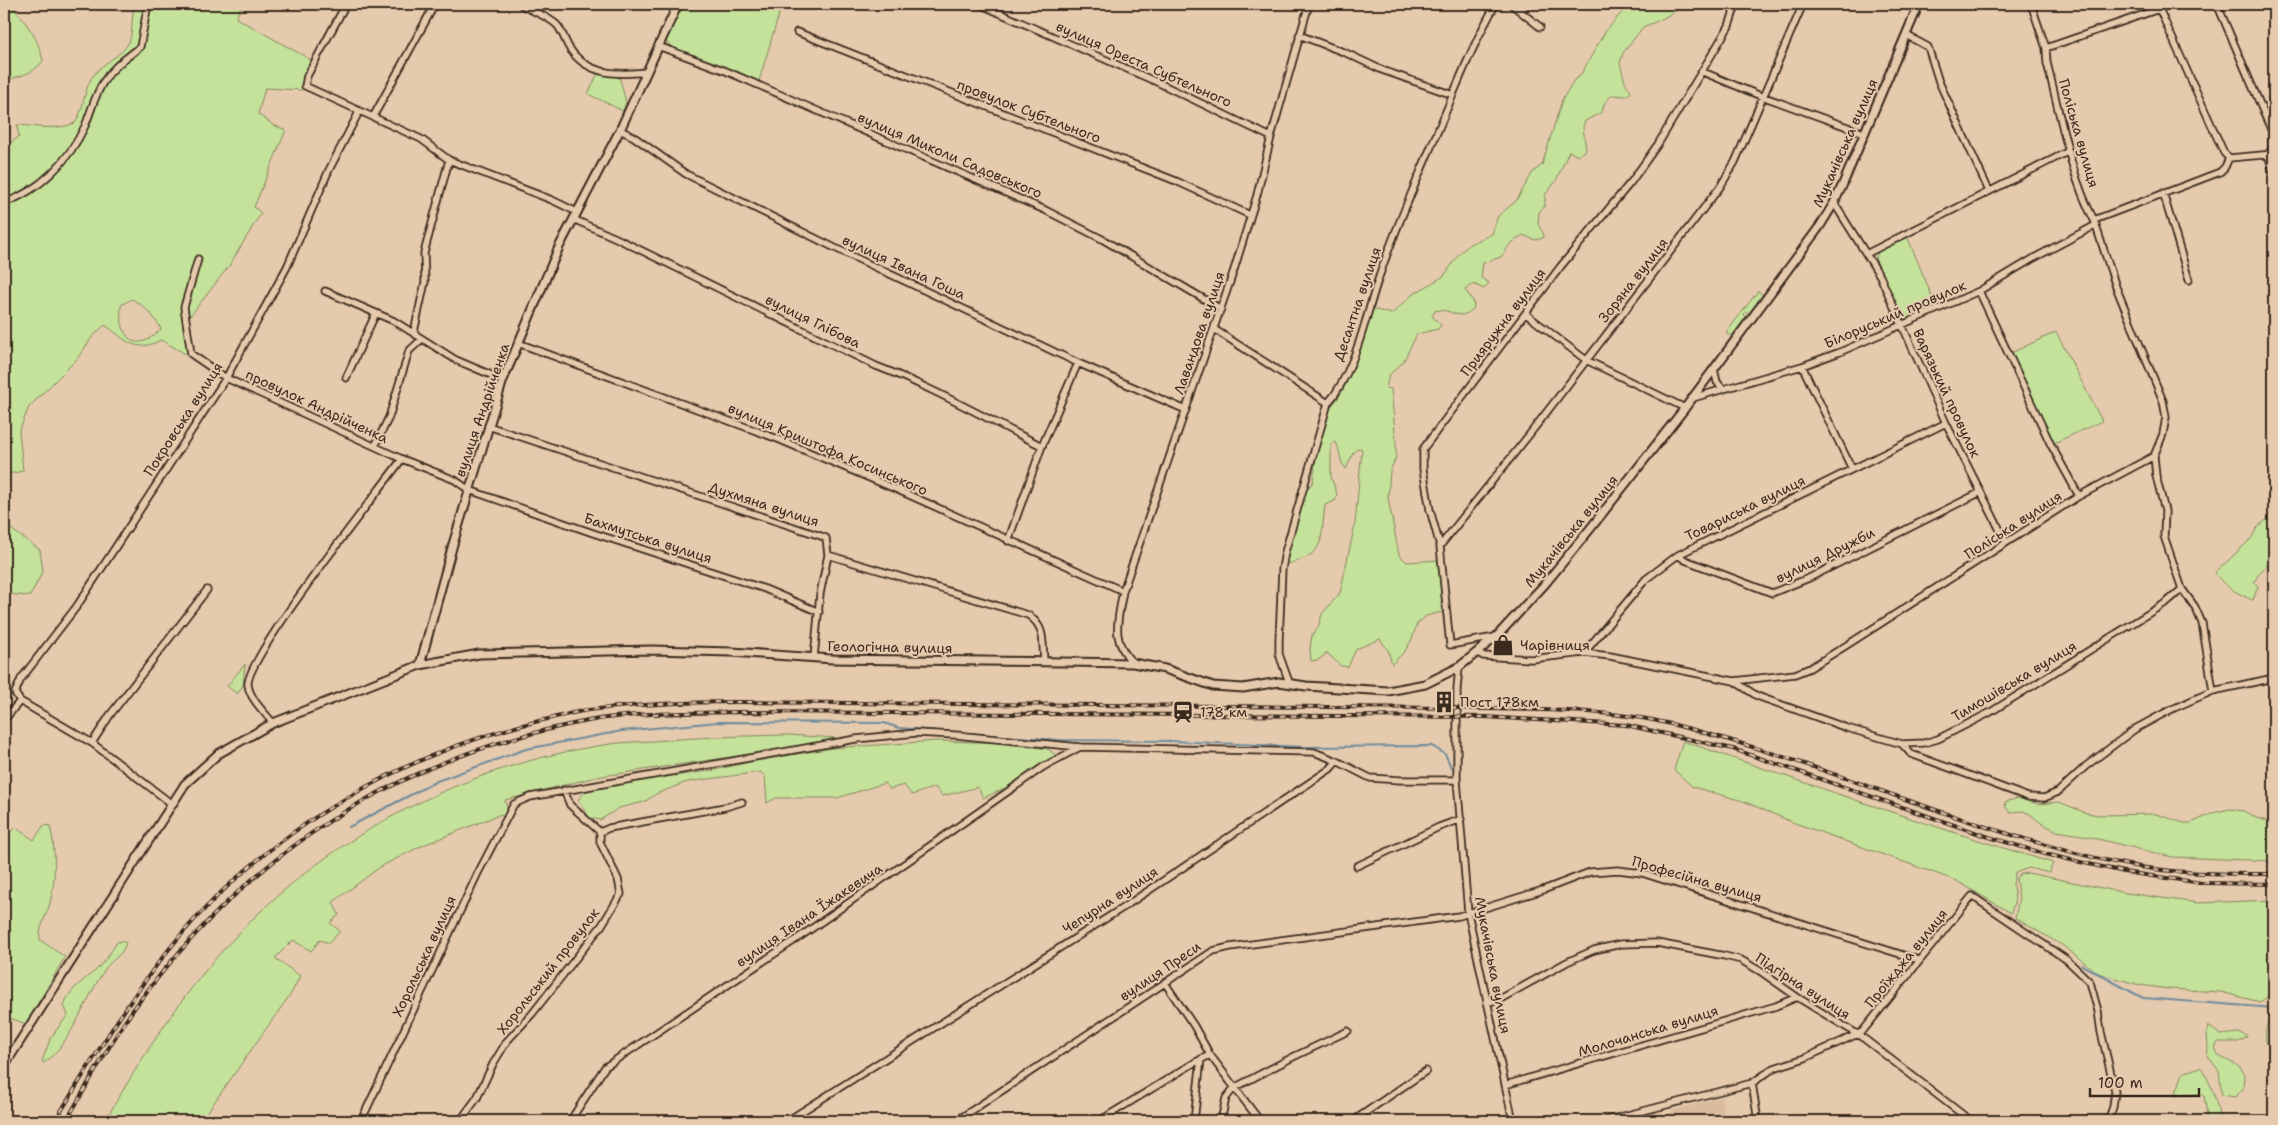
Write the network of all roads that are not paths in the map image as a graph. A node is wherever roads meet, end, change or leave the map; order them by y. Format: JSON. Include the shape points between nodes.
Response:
{"nodes":[{"id":1,"x":148,"y":4,"type":"edge"},
{"id":2,"x":346,"y":4,"type":"edge"},
{"id":3,"x":435,"y":4,"type":"edge"},
{"id":4,"x":520,"y":4,"type":"edge"},
{"id":5,"x":678,"y":4,"type":"edge"},
{"id":6,"x":979,"y":4,"type":"edge"},
{"id":7,"x":1309,"y":4,"type":"edge"},
{"id":8,"x":1496,"y":4,"type":"edge"},
{"id":9,"x":1511,"y":4,"type":"edge"},
{"id":10,"x":1528,"y":4,"type":"edge"},
{"id":11,"x":1731,"y":4,"type":"edge"},
{"id":12,"x":1803,"y":4,"type":"edge"},
{"id":13,"x":1919,"y":4,"type":"edge"},
{"id":14,"x":2030,"y":4,"type":"edge"},
{"id":15,"x":2217,"y":4,"type":"edge"},
{"id":16,"x":2158,"y":6,"type":"edge"},
{"id":17,"x":1520,"y":10,"type":"junction"},
{"id":18,"x":1540,"y":27,"type":"dead end"},
{"id":19,"x":797,"y":32,"type":"dead end"},
{"id":20,"x":1299,"y":35,"type":"junction"},
{"id":21,"x":1906,"y":35,"type":"junction"},
{"id":22,"x":658,"y":46,"type":"junction"},
{"id":23,"x":2046,"y":48,"type":"junction"},
{"id":24,"x":647,"y":72,"type":"junction"},
{"id":25,"x":1703,"y":72,"type":"junction"},
{"id":26,"x":1453,"y":95,"type":"junction"},
{"id":27,"x":1763,"y":96,"type":"junction"},
{"id":28,"x":359,"y":112,"type":"junction"},
{"id":29,"x":373,"y":118,"type":"junction"},
{"id":30,"x":620,"y":130,"type":"junction"},
{"id":31,"x":1864,"y":133,"type":"junction"},
{"id":32,"x":1271,"y":137,"type":"junction"},
{"id":33,"x":2070,"y":151,"type":"junction"},
{"id":34,"x":2271,"y":154,"type":"edge"},
{"id":35,"x":2229,"y":158,"type":"junction"},
{"id":36,"x":449,"y":160,"type":"junction"},
{"id":37,"x":2274,"y":175,"type":"edge"},
{"id":38,"x":1989,"y":191,"type":"junction"},
{"id":39,"x":2163,"y":193,"type":"junction"},
{"id":40,"x":4,"y":203,"type":"edge"},
{"id":41,"x":1834,"y":203,"type":"junction"},
{"id":42,"x":575,"y":215,"type":"junction"},
{"id":43,"x":1250,"y":216,"type":"junction"},
{"id":44,"x":2095,"y":222,"type":"junction"},
{"id":45,"x":1868,"y":253,"type":"junction"},
{"id":46,"x":198,"y":259,"type":"dead end"},
{"id":47,"x":2189,"y":280,"type":"dead end"},
{"id":48,"x":325,"y":291,"type":"dead end"},
{"id":49,"x":1979,"y":291,"type":"junction"},
{"id":50,"x":1221,"y":309,"type":"junction"},
{"id":51,"x":376,"y":313,"type":"junction"},
{"id":52,"x":1526,"y":314,"type":"junction"},
{"id":53,"x":1900,"y":324,"type":"junction"},
{"id":54,"x":1214,"y":329,"type":"junction"},
{"id":55,"x":414,"y":332,"type":"junction"},
{"id":56,"x":422,"y":339,"type":"junction"},
{"id":57,"x":518,"y":343,"type":"junction"},
{"id":58,"x":1586,"y":360,"type":"junction"},
{"id":59,"x":1078,"y":363,"type":"junction"},
{"id":60,"x":1802,"y":366,"type":"junction"},
{"id":61,"x":1714,"y":369,"type":"junction"},
{"id":62,"x":226,"y":378,"type":"junction"},
{"id":63,"x":346,"y":378,"type":"dead end"},
{"id":64,"x":503,"y":380,"type":"junction"},
{"id":65,"x":1723,"y":389,"type":"junction"},
{"id":66,"x":1693,"y":398,"type":"junction"},
{"id":67,"x":1328,"y":403,"type":"junction"},
{"id":68,"x":1685,"y":408,"type":"junction"},
{"id":69,"x":1186,"y":410,"type":"junction"},
{"id":70,"x":1946,"y":423,"type":"junction"},
{"id":71,"x":488,"y":426,"type":"junction"},
{"id":72,"x":375,"y":446,"type":"junction"},
{"id":73,"x":1042,"y":446,"type":"junction"},
{"id":74,"x":2154,"y":456,"type":"junction"},
{"id":75,"x":402,"y":459,"type":"junction"},
{"id":76,"x":1852,"y":470,"type":"junction"},
{"id":77,"x":469,"y":490,"type":"junction"},
{"id":78,"x":1981,"y":492,"type":"junction"},
{"id":79,"x":2079,"y":496,"type":"junction"},
{"id":80,"x":1008,"y":541,"type":"junction"},
{"id":81,"x":2006,"y":542,"type":"junction"},
{"id":82,"x":1440,"y":546,"type":"junction"},
{"id":83,"x":828,"y":555,"type":"junction"},
{"id":84,"x":1678,"y":555,"type":"junction"},
{"id":85,"x":2182,"y":589,"type":"junction"},
{"id":86,"x":207,"y":590,"type":"dead end"},
{"id":87,"x":1122,"y":591,"type":"junction"},
{"id":88,"x":818,"y":612,"type":"junction"},
{"id":89,"x":1497,"y":636,"type":"junction"},
{"id":90,"x":1478,"y":654,"type":"junction"},
{"id":91,"x":1584,"y":654,"type":"junction"},
{"id":92,"x":814,"y":658,"type":"junction"},
{"id":93,"x":1044,"y":661,"type":"junction"},
{"id":94,"x":1133,"y":663,"type":"junction"},
{"id":95,"x":420,"y":665,"type":"junction"},
{"id":96,"x":1459,"y":667,"type":"junction"},
{"id":97,"x":2274,"y":678,"type":"edge"},
{"id":98,"x":1734,"y":681,"type":"junction"},
{"id":99,"x":1289,"y":682,"type":"junction"},
{"id":100,"x":2213,"y":691,"type":"junction"},
{"id":101,"x":20,"y":701,"type":"junction"},
{"id":102,"x":4,"y":720,"type":"edge"},
{"id":103,"x":273,"y":723,"type":"junction"},
{"id":104,"x":92,"y":743,"type":"junction"},
{"id":105,"x":1902,"y":744,"type":"junction"},
{"id":106,"x":1080,"y":747,"type":"junction"},
{"id":107,"x":1337,"y":761,"type":"junction"},
{"id":108,"x":1457,"y":780,"type":"junction"},
{"id":109,"x":564,"y":790,"type":"junction"},
{"id":110,"x":742,"y":802,"type":"dead end"},
{"id":111,"x":172,"y":804,"type":"junction"},
{"id":112,"x":1461,"y":819,"type":"junction"},
{"id":113,"x":600,"y":832,"type":"junction"},
{"id":114,"x":1357,"y":866,"type":"dead end"},
{"id":115,"x":1468,"y":913,"type":"junction"},
{"id":116,"x":1919,"y":960,"type":"junction"},
{"id":117,"x":1165,"y":983,"type":"junction"},
{"id":118,"x":1797,"y":997,"type":"junction"},
{"id":119,"x":1487,"y":1003,"type":"junction"},
{"id":120,"x":1348,"y":1032,"type":"dead end"},
{"id":121,"x":1856,"y":1035,"type":"junction"},
{"id":122,"x":1210,"y":1055,"type":"junction"},
{"id":123,"x":1201,"y":1060,"type":"junction"},
{"id":124,"x":4,"y":1066,"type":"edge"},
{"id":125,"x":1426,"y":1071,"type":"dead end"},
{"id":126,"x":1752,"y":1083,"type":"junction"},
{"id":127,"x":1505,"y":1085,"type":"junction"},
{"id":128,"x":1234,"y":1088,"type":"junction"},
{"id":129,"x":362,"y":1121,"type":"edge"},
{"id":130,"x":460,"y":1121,"type":"edge"},
{"id":131,"x":570,"y":1121,"type":"edge"},
{"id":132,"x":787,"y":1121,"type":"edge"},
{"id":133,"x":956,"y":1121,"type":"edge"},
{"id":134,"x":1099,"y":1121,"type":"edge"},
{"id":135,"x":1194,"y":1121,"type":"edge"},
{"id":136,"x":1221,"y":1121,"type":"edge"},
{"id":137,"x":1260,"y":1121,"type":"edge"},
{"id":138,"x":1354,"y":1121,"type":"edge"},
{"id":139,"x":1513,"y":1121,"type":"edge"},
{"id":140,"x":1604,"y":1121,"type":"edge"},
{"id":141,"x":1758,"y":1121,"type":"edge"},
{"id":142,"x":1971,"y":1121,"type":"edge"},
{"id":143,"x":2108,"y":1121,"type":"edge"}],
"edges":[{"from":1,"to":40,"type":"street","via":[[140,47],[116,65],[102,83],[83,129],[64,159],[28,193]]},
{"from":2,"to":28,"type":"street","via":[[307,76],[305,86]]},
{"from":3,"to":29,"type":"street"},
{"from":4,"to":24,"type":"street","via":[[557,25],[574,54],[598,72]]},
{"from":5,"to":22,"type":"street","name":"вулиця Андрійченка"},
{"from":6,"to":32,"type":"street","name":"вулиця Ореста Субтельного","via":[[1159,83]]},
{"from":7,"to":20,"type":"street","name":"Лавандова вулиця"},
{"from":8,"to":26,"type":"street","name":"Десантна вулиця"},
{"from":9,"to":17,"type":"street"},
{"from":10,"to":17,"type":"street"},
{"from":11,"to":25,"type":"street","name":"Прияружна вулиця","via":[[1734,8],[1729,26]]},
{"from":12,"to":27,"type":"street","name":"Зоряна вулиця"},
{"from":13,"to":21,"type":"street","name":"Мукачівська вулиця"},
{"from":14,"to":23,"type":"street","name":"Поліська вулиця"},
{"from":15,"to":34,"type":"street","via":[[2272,132]]},
{"from":16,"to":23,"type":"street"},
{"from":16,"to":35,"type":"street","via":[[2198,99]]},
{"from":17,"to":18,"type":"street"},
{"from":19,"to":43,"type":"street","name":"провулок Субтельного","via":[[1176,181]]},
{"from":20,"to":26,"type":"street"},
{"from":20,"to":32,"type":"street","name":"Лавандова вулиця"},
{"from":21,"to":31,"type":"street","name":"Мукачівська вулиця"},
{"from":21,"to":38,"type":"street","via":[[1928,47],[1939,82]]},
{"from":22,"to":24,"type":"street","name":"вулиця Андрійченка"},
{"from":22,"to":50,"type":"street","name":"вулиця Миколи Садовського","via":[[726,71],[1045,210],[1102,239]]},
{"from":23,"to":33,"type":"street","name":"Поліська вулиця"},
{"from":24,"to":30,"type":"street","name":"вулиця Андрійченка"},
{"from":25,"to":27,"type":"street"},
{"from":25,"to":52,"type":"street","name":"Прияружна вулиця","via":[[1631,182]]},
{"from":26,"to":67,"type":"street","name":"Десантна вулиця","via":[[1406,203],[1360,339],[1335,395]]},
{"from":27,"to":31,"type":"street"},
{"from":27,"to":58,"type":"street","name":"Зоряна вулиця","via":[[1735,162],[1720,187]]},
{"from":28,"to":29,"type":"street"},
{"from":28,"to":62,"type":"street","name":"Покровська вулиця","via":[[329,170],[287,267]]},
{"from":29,"to":36,"type":"street","via":[[421,139]]},
{"from":30,"to":42,"type":"street","name":"вулиця Андрійченка"},
{"from":30,"to":59,"type":"street","name":"вулиця Івана Гоша","via":[[686,174]]},
{"from":31,"to":41,"type":"street","name":"Мукачівська вулиця"},
{"from":32,"to":43,"type":"street","name":"Лавандова вулиця"},
{"from":33,"to":38,"type":"street"},
{"from":33,"to":44,"type":"street","name":"Поліська вулиця"},
{"from":34,"to":35,"type":"street"},
{"from":34,"to":37,"type":"street"},
{"from":35,"to":39,"type":"street","name":"Білоруський провулок","via":[[2220,172]]},
{"from":36,"to":42,"type":"street","via":[[552,200]]},
{"from":36,"to":55,"type":"street","via":[[424,253],[425,282]]},
{"from":38,"to":45,"type":"street"},
{"from":39,"to":44,"type":"street","name":"Білоруський провулок"},
{"from":39,"to":47,"type":"street"},
{"from":41,"to":45,"type":"street","name":"Варязький провулок"},
{"from":41,"to":61,"type":"street","name":"Мукачівська вулиця"},
{"from":42,"to":57,"type":"street","name":"вулиця Андрійченка"},
{"from":42,"to":73,"type":"street","name":"вулиця Глібова"},
{"from":43,"to":50,"type":"street","name":"Лавандова вулиця"},
{"from":44,"to":49,"type":"street","name":"Білоруський провулок"},
{"from":44,"to":74,"type":"street","name":"Поліська вулиця","via":[[2116,287],[2163,401],[2166,417]]},
{"from":45,"to":53,"type":"street","name":"Варязький провулок"},
{"from":46,"to":62,"type":"street","name":"провулок Андрійченка","via":[[184,307],[191,354]]},
{"from":48,"to":51,"type":"street"},
{"from":49,"to":53,"type":"street","name":"Білоруський провулок"},
{"from":49,"to":79,"type":"street","via":[[2051,446]]},
{"from":50,"to":54,"type":"street","name":"Лавандова вулиця"},
{"from":51,"to":55,"type":"street"},
{"from":51,"to":63,"type":"street"},
{"from":52,"to":58,"type":"street"},
{"from":52,"to":82,"type":"street","name":"Прияружна вулиця","via":[[1423,449],[1430,510]]},
{"from":53,"to":60,"type":"street","name":"Білоруський провулок"},
{"from":53,"to":70,"type":"street","name":"Варязький провулок"},
{"from":54,"to":67,"type":"street"},
{"from":54,"to":69,"type":"street","name":"Лавандова вулиця"},
{"from":55,"to":56,"type":"street"},
{"from":56,"to":64,"type":"street","via":[[456,360]]},
{"from":56,"to":72,"type":"street","via":[[409,351],[392,408]]},
{"from":57,"to":64,"type":"street","name":"вулиця Андрійченка"},
{"from":57,"to":80,"type":"street","name":"вулиця Криштофа Косинського","via":[[778,439]]},
{"from":58,"to":68,"type":"street"},
{"from":58,"to":82,"type":"street","name":"Зоряна вулиця"},
{"from":59,"to":69,"type":"street","name":"вулиця Івана Гоша"},
{"from":59,"to":73,"type":"street"},
{"from":60,"to":65,"type":"street","name":"Білоруський провулок"},
{"from":60,"to":76,"type":"street"},
{"from":61,"to":65,"type":"street","via":[[1717,382]]},
{"from":61,"to":66,"type":"street","name":"Мукачівська вулиця"},
{"from":62,"to":72,"type":"street","name":"провулок Андрійченка"},
{"from":62,"to":101,"type":"street","name":"Покровська вулиця","via":[[71,614],[21,679],[15,693]]},
{"from":64,"to":71,"type":"street","name":"вулиця Андрійченка"},
{"from":65,"to":66,"type":"street","name":"Білоруський провулок"},
{"from":66,"to":68,"type":"street","name":"Мукачівська вулиця"},
{"from":67,"to":99,"type":"street","name":"Десантна вулиця","via":[[1284,552],[1279,654]]},
{"from":68,"to":89,"type":"street","name":"Мукачівська вулиця","via":[[1590,530]]},
{"from":69,"to":87,"type":"street","name":"Лавандова вулиця"},
{"from":70,"to":76,"type":"street","name":"Товариська вулиця"},
{"from":70,"to":78,"type":"street","name":"Варязький провулок"},
{"from":71,"to":77,"type":"street","name":"вулиця Андрійченка"},
{"from":71,"to":83,"type":"street","name":"Духмяна вулиця","via":[[816,534],[826,538]]},
{"from":72,"to":75,"type":"street","name":"провулок Андрійченка"},
{"from":73,"to":80,"type":"street"},
{"from":74,"to":79,"type":"street","name":"Поліська вулиця"},
{"from":74,"to":85,"type":"street","via":[[2165,511],[2164,536]]},
{"from":75,"to":77,"type":"street","name":"провулок Андрійченка","via":[[455,480]]},
{"from":75,"to":103,"type":"street","via":[[269,639],[249,677],[250,692]]},
{"from":76,"to":84,"type":"street","name":"Товариська вулиця"},
{"from":77,"to":88,"type":"street","name":"Бахмутська вулиця","via":[[765,589]]},
{"from":77,"to":95,"type":"street","name":"вулиця Андрійченка"},
{"from":78,"to":81,"type":"street","name":"Варязький провулок"},
{"from":78,"to":84,"type":"street","name":"вулиця Дружби","via":[[1772,594]]},
{"from":79,"to":81,"type":"street","name":"Поліська вулиця"},
{"from":80,"to":87,"type":"street","name":"вулиця Криштофа Косинського"},
{"from":81,"to":98,"type":"street","name":"Поліська вулиця","via":[[1935,591],[1810,668],[1795,674]]},
{"from":82,"to":89,"type":"street","name":"Прияружна вулиця","via":[[1450,645]]},
{"from":83,"to":88,"type":"street"},
{"from":83,"to":93,"type":"street","via":[[1028,615],[1037,621],[1041,629]]},
{"from":84,"to":91,"type":"street","name":"Товариська вулиця","via":[[1646,579]]},
{"from":85,"to":100,"type":"street","via":[[2202,623]]},
{"from":85,"to":105,"type":"street","name":"Тимошівська вулиця","via":[[2167,602],[1989,713],[1938,739]]},
{"from":86,"to":104,"type":"street"},
{"from":87,"to":94,"type":"street","name":"Лавандова вулиця","via":[[1118,641],[1123,653]]},
{"from":88,"to":92,"type":"street"},
{"from":89,"to":90,"type":"street","name":"Мукачівська вулиця"},
{"from":90,"to":91,"type":"street","name":"Поліська вулиця","via":[[1532,658]]},
{"from":90,"to":96,"type":"street","name":"Мукачівська вулиця"},
{"from":91,"to":98,"type":"street","name":"Поліська вулиця"},
{"from":92,"to":93,"type":"street","name":"Геологічна вулиця"},
{"from":92,"to":95,"type":"street","name":"Геологічна вулиця","via":[[732,652],[567,651],[480,654]]},
{"from":93,"to":94,"type":"street","name":"Геологічна вулиця"},
{"from":94,"to":99,"type":"street","name":"Геологічна вулиця","via":[[1165,668],[1213,686],[1243,688]]},
{"from":95,"to":103,"type":"street"},
{"from":96,"to":99,"type":"street","name":"Геологічна вулиця","via":[[1413,688],[1388,691]]},
{"from":96,"to":108,"type":"street","name":"Мукачівська вулиця"},
{"from":97,"to":100,"type":"street"},
{"from":98,"to":105,"type":"street","name":"Тимошівська вулиця","via":[[1757,696],[1801,713]]},
{"from":100,"to":105,"type":"street","via":[[2135,729],[2058,792],[2044,798],[2028,797],[1911,754]]},
{"from":101,"to":102,"type":"street"},
{"from":101,"to":104,"type":"street"},
{"from":103,"to":111,"type":"street","via":[[218,754],[185,784]]},
{"from":104,"to":111,"type":"street"},
{"from":106,"to":107,"type":"street","via":[[1314,752]]},
{"from":106,"to":109,"type":"street","via":[[916,733],[856,739]]},
{"from":106,"to":131,"type":"street","name":"вулиця Івана Їжакевича","via":[[1044,767],[605,1067]]},
{"from":107,"to":108,"type":"street","via":[[1370,778]]},
{"from":107,"to":132,"type":"street","name":"Чепурна вулиця","via":[[1330,769],[1124,907]]},
{"from":108,"to":112,"type":"street","name":"Мукачівська вулиця"},
{"from":109,"to":113,"type":"street","via":[[570,805]]},
{"from":109,"to":129,"type":"street","name":"Хорольська вулиця","via":[[514,804]]},
{"from":110,"to":113,"type":"street"},
{"from":111,"to":124,"type":"street"},
{"from":112,"to":114,"type":"street"},
{"from":112,"to":115,"type":"street","name":"Мукачівська вулиця"},
{"from":113,"to":130,"type":"street","name":"Хорольський провулок","via":[[600,842],[621,894],[602,925],[507,1041],[477,1098]]},
{"from":115,"to":116,"type":"street","name":"Професійна вулиця","via":[[1590,872],[1618,870],[1642,874]]},
{"from":115,"to":117,"type":"street","name":"вулиця Преси","via":[[1430,921],[1230,947],[1213,951]]},
{"from":115,"to":119,"type":"street","name":"Мукачівська вулиця"},
{"from":116,"to":121,"type":"street","name":"Проїжджа вулиця"},
{"from":116,"to":143,"type":"street","name":"Проїжджа вулиця","via":[[1972,896],[2067,960],[2090,982],[2098,1010],[2114,1091]]},
{"from":117,"to":122,"type":"street"},
{"from":117,"to":133,"type":"street","name":"вулиця Преси"},
{"from":118,"to":119,"type":"street","name":"Підгірна вулиця","via":[[1741,960],[1657,942],[1641,942],[1594,950]]},
{"from":118,"to":121,"type":"street","name":"Підгірна вулиця"},
{"from":118,"to":127,"type":"street","name":"Молочанська вулиця","via":[[1776,1006]]},
{"from":119,"to":127,"type":"street","name":"Мукачівська вулиця"},
{"from":120,"to":128,"type":"street","via":[[1293,1056]]},
{"from":121,"to":126,"type":"street","name":"Проїжджа вулиця","via":[[1774,1068]]},
{"from":121,"to":142,"type":"street","name":"Підгірна вулиця"},
{"from":122,"to":123,"type":"street"},
{"from":122,"to":128,"type":"street"},
{"from":123,"to":134,"type":"street"},
{"from":123,"to":135,"type":"street"},
{"from":125,"to":138,"type":"street"},
{"from":126,"to":140,"type":"street","name":"Проїжджа вулиця"},
{"from":126,"to":141,"type":"street"},
{"from":127,"to":139,"type":"street","name":"Мукачівська вулиця"},
{"from":128,"to":136,"type":"street","via":[[1226,1098]]},
{"from":128,"to":137,"type":"street"}]}
